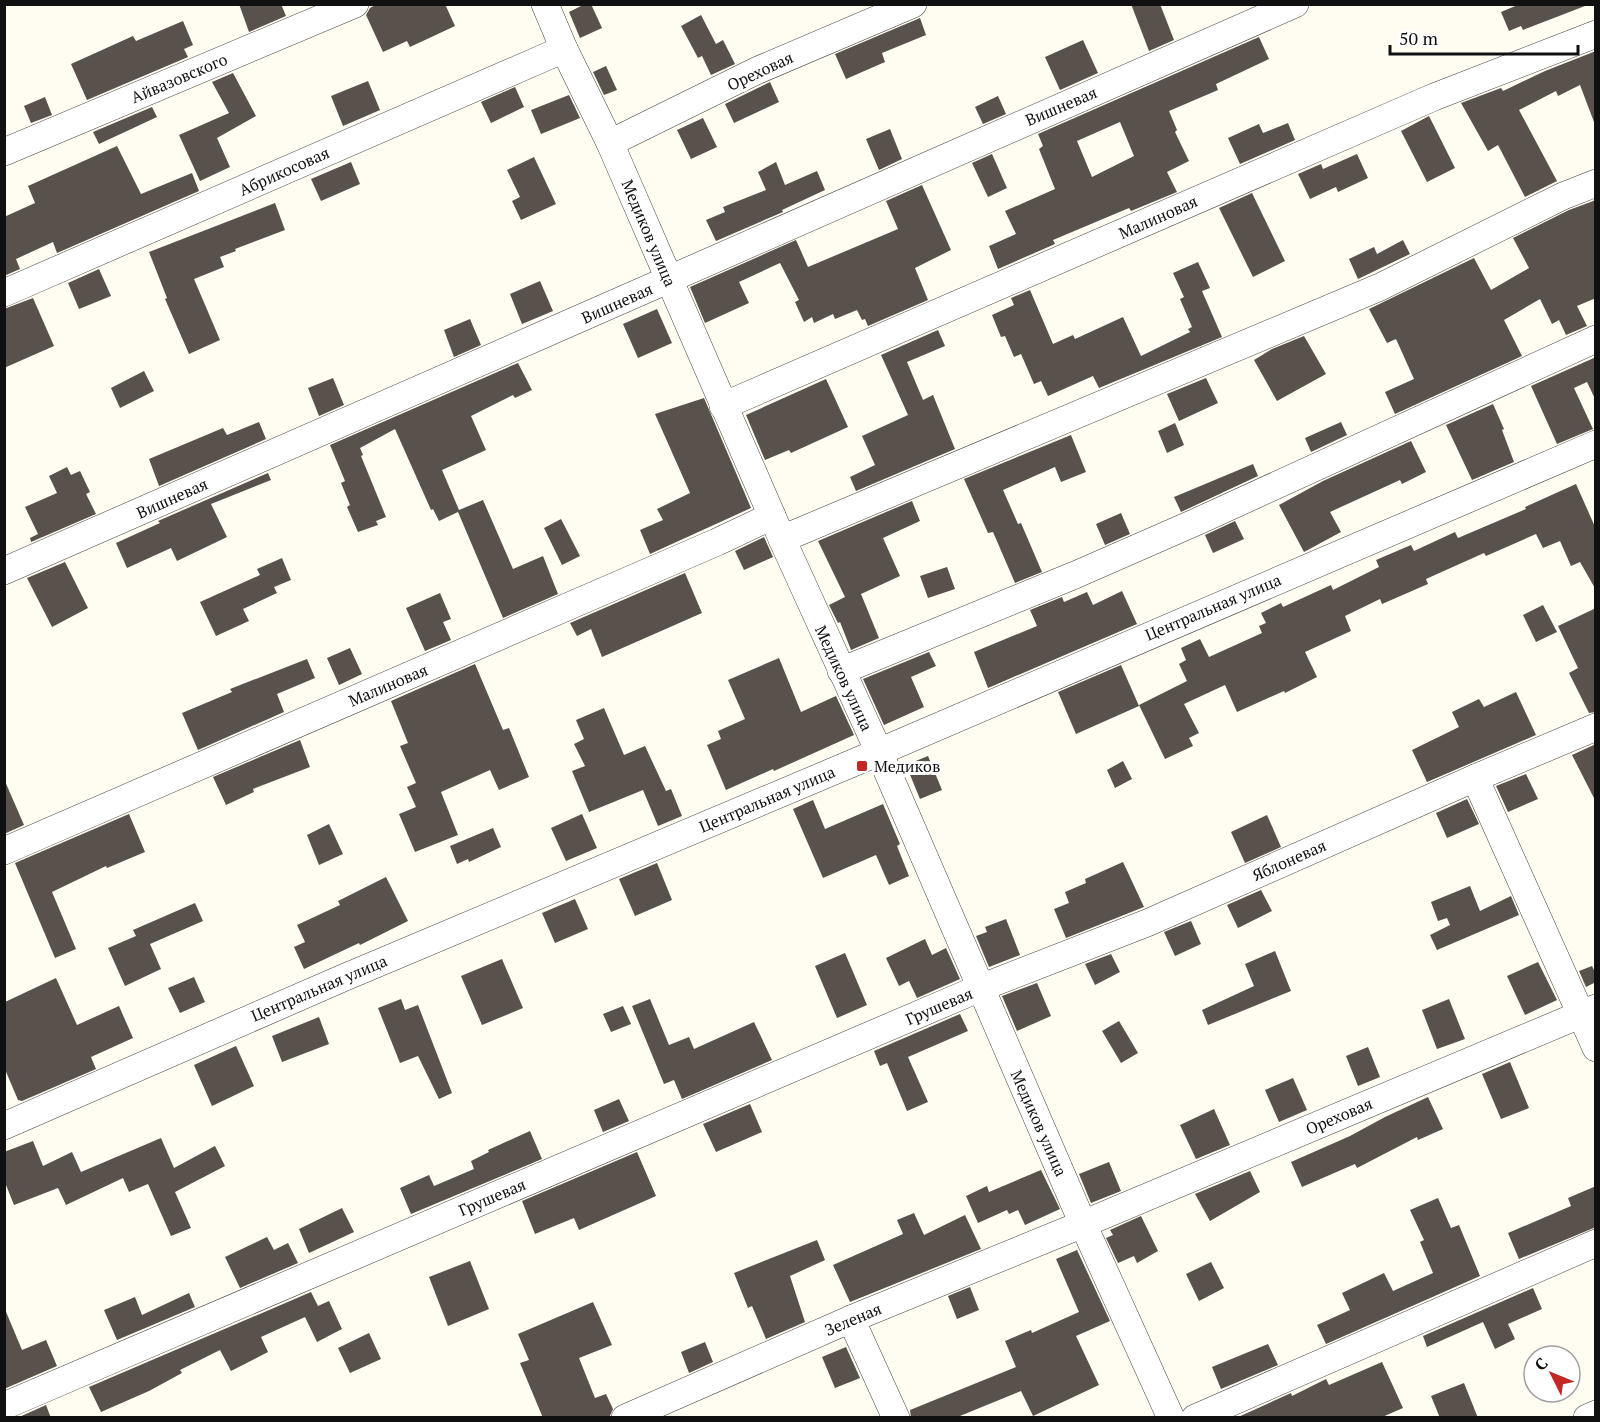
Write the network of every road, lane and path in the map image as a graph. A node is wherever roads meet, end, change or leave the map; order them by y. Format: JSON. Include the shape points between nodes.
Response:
{"nodes":[{"id":1,"x":355,"y":4,"type":"edge"},
{"id":2,"x":913,"y":4,"type":"edge"},
{"id":3,"x":1295,"y":4,"type":"edge"},
{"id":4,"x":545,"y":5,"type":"edge"},
{"id":5,"x":1596,"y":34,"type":"edge"},
{"id":6,"x":564,"y":49,"type":"junction"},
{"id":7,"x":610,"y":143,"type":"junction"},
{"id":8,"x":4,"y":152,"type":"edge"},
{"id":9,"x":1596,"y":183,"type":"edge"},
{"id":10,"x":669,"y":280,"type":"junction"},
{"id":11,"x":4,"y":293,"type":"edge"},
{"id":12,"x":1596,"y":339,"type":"edge"},
{"id":13,"x":723,"y":406,"type":"junction"},
{"id":14,"x":1596,"y":444,"type":"edge"},
{"id":15,"x":777,"y":528,"type":"junction"},
{"id":16,"x":4,"y":571,"type":"edge"},
{"id":17,"x":841,"y":671,"type":"junction"},
{"id":18,"x":1596,"y":727,"type":"edge"},
{"id":19,"x":879,"y":752,"type":"junction"},
{"id":20,"x":1475,"y":778,"type":"junction"},
{"id":21,"x":4,"y":851,"type":"edge"},
{"id":22,"x":980,"y":988,"type":"junction"},
{"id":23,"x":1588,"y":1011,"type":"edge"},
{"id":24,"x":1596,"y":1048,"type":"edge"},
{"id":25,"x":4,"y":1126,"type":"edge"},
{"id":26,"x":1083,"y":1224,"type":"junction"},
{"id":27,"x":1596,"y":1243,"type":"edge"},
{"id":28,"x":851,"y":1319,"type":"junction"},
{"id":29,"x":4,"y":1406,"type":"edge"},
{"id":30,"x":667,"y":1409,"type":"edge"},
{"id":31,"x":1596,"y":1414,"type":"edge"},
{"id":32,"x":625,"y":1418,"type":"edge"},
{"id":33,"x":896,"y":1418,"type":"edge"},
{"id":34,"x":1171,"y":1418,"type":"edge"},
{"id":35,"x":1195,"y":1418,"type":"edge"},
{"id":36,"x":1587,"y":1418,"type":"edge"}],
"edges":[{"from":1,"to":8,"type":"street","name":"Айвазовского"},
{"from":2,"to":7,"type":"street","name":"Ореховая","via":[[756,70]]},
{"from":3,"to":10,"type":"street","name":"Вишневая"},
{"from":4,"to":6,"type":"street","name":"Медиков улица"},
{"from":5,"to":13,"type":"street","name":"Малиновая","via":[[1424,101]]},
{"from":6,"to":7,"type":"street","name":"Медиков улица"},
{"from":6,"to":11,"type":"street","name":"Абрикосовая"},
{"from":7,"to":10,"type":"street","name":"Медиков улица"},
{"from":9,"to":15,"type":"street","name":"Малиновая","via":[[1380,288]]},
{"from":10,"to":13,"type":"street","name":"Медиков улица"},
{"from":10,"to":16,"type":"street","name":"Вишневая"},
{"from":12,"to":17,"type":"street","via":[[1196,522]]},
{"from":13,"to":15,"type":"street","name":"Медиков улица"},
{"from":14,"to":19,"type":"street","name":"Центральная улица"},
{"from":15,"to":17,"type":"street","name":"Медиков улица"},
{"from":15,"to":21,"type":"street","name":"Малиновая","via":[[696,551]]},
{"from":17,"to":19,"type":"street","name":"Медиков улица"},
{"from":18,"to":20,"type":"street","name":"Яблоневая"},
{"from":19,"to":22,"type":"street","name":"Медиков улица"},
{"from":19,"to":25,"type":"street","name":"Центральная улица"},
{"from":20,"to":22,"type":"street","name":"Яблоневая","via":[[1147,922]]},
{"from":20,"to":23,"type":"street"},
{"from":22,"to":26,"type":"street","name":"Медиков улица"},
{"from":22,"to":29,"type":"street","name":"Грушевая"},
{"from":23,"to":24,"type":"street"},
{"from":23,"to":26,"type":"street","name":"Ореховая"},
{"from":26,"to":28,"type":"street","name":"Зеленая"},
{"from":26,"to":34,"type":"street","name":"Медиков улица"},
{"from":27,"to":35,"type":"street"},
{"from":28,"to":30,"type":"street","name":"Зеленая"},
{"from":28,"to":33,"type":"street"},
{"from":30,"to":32,"type":"street","name":"Зеленая"},
{"from":31,"to":36,"type":"street"}]}
